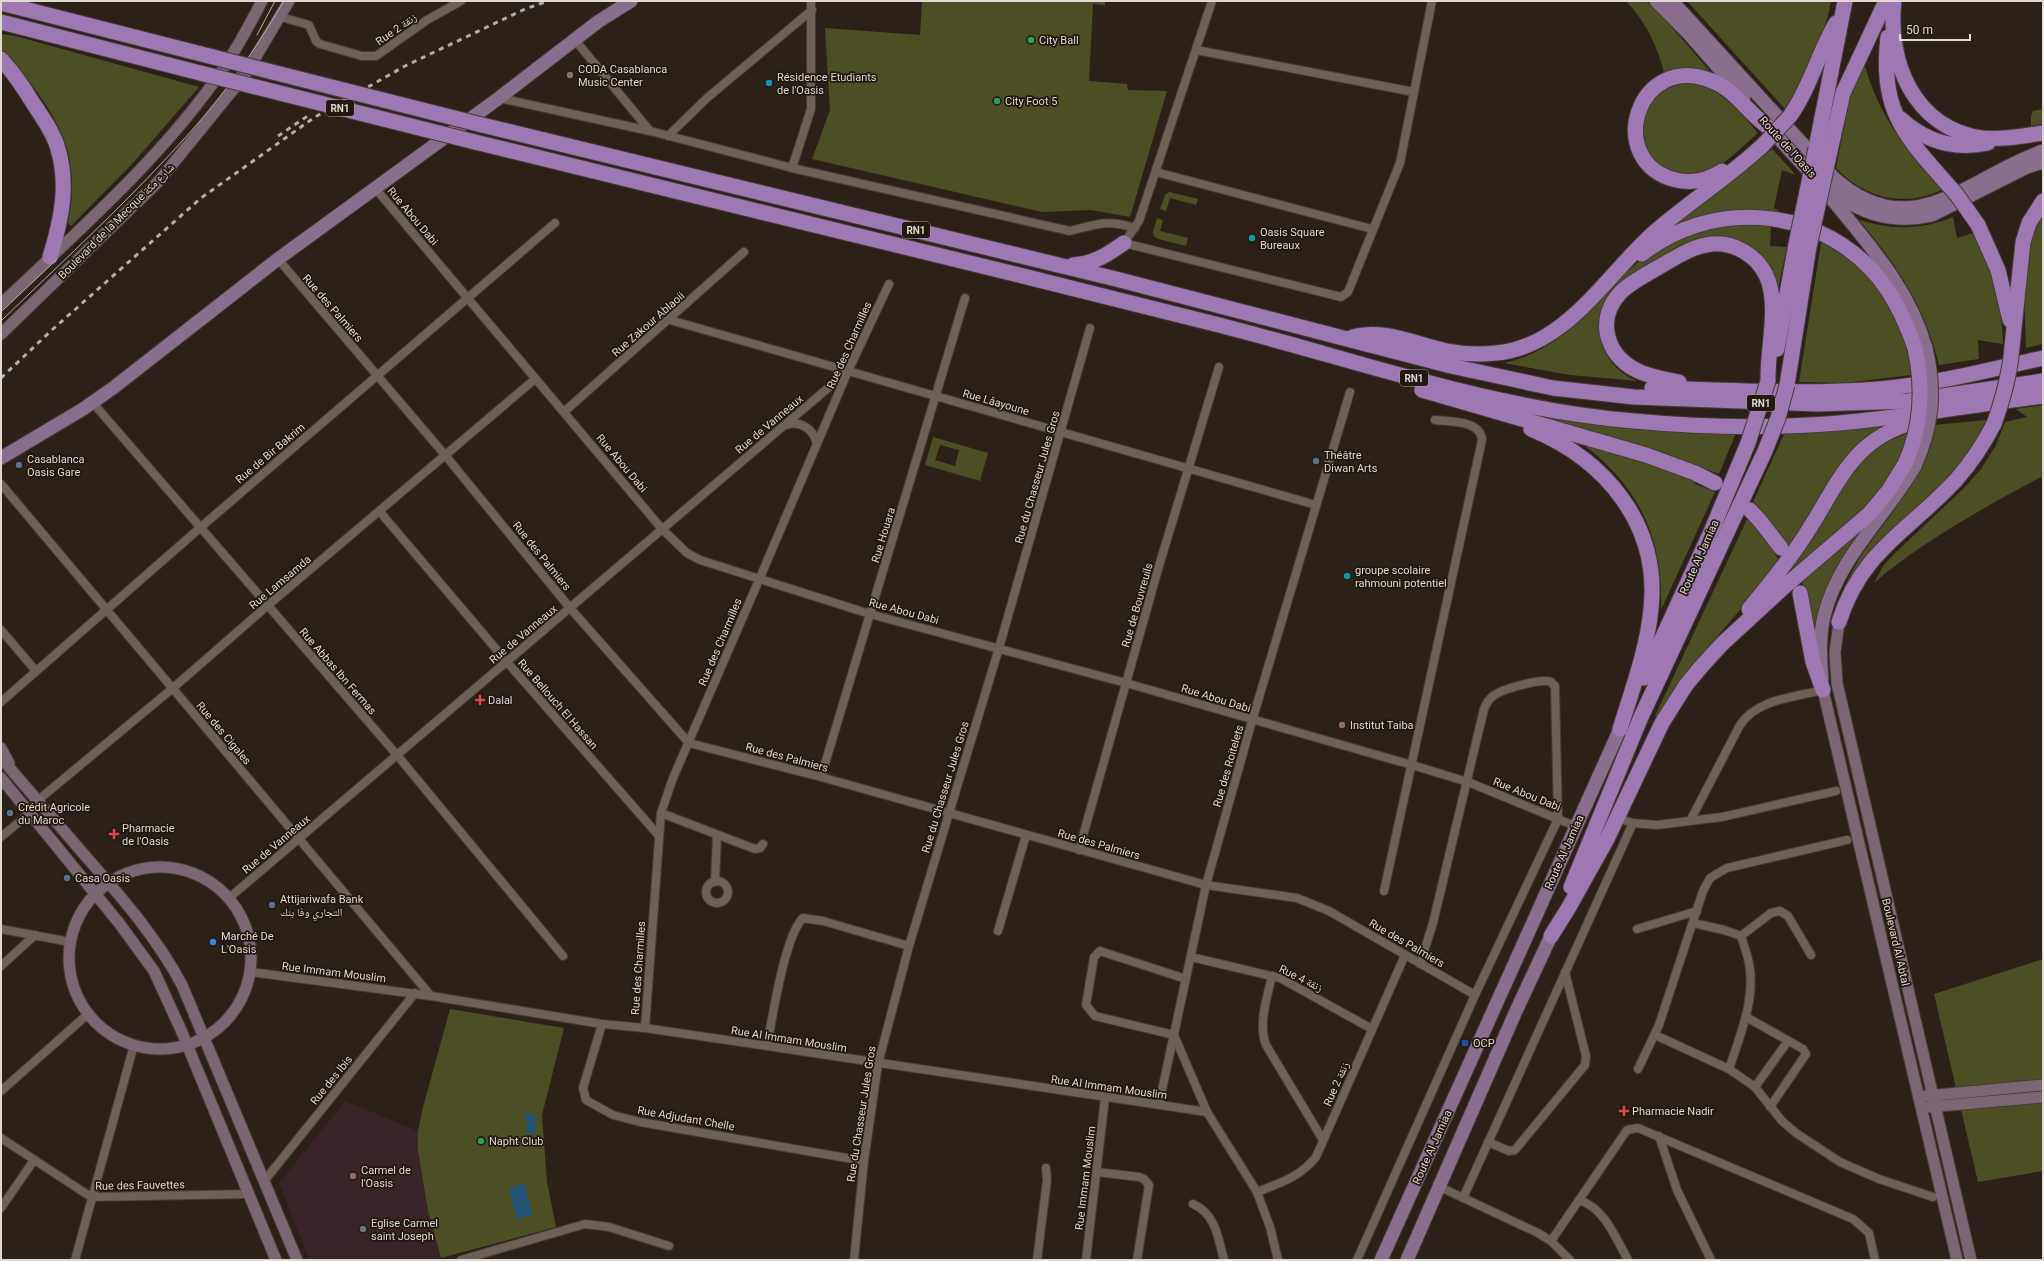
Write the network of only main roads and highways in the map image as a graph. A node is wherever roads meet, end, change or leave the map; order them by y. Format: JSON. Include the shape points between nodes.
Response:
{"nodes":[{"id":1,"x":262,"y":1,"type":"edge"},
{"id":2,"x":289,"y":1,"type":"edge"},
{"id":3,"x":631,"y":1,"type":"edge"},
{"id":4,"x":1656,"y":1,"type":"edge"},
{"id":5,"x":1672,"y":1,"type":"edge"},
{"id":6,"x":1,"y":3,"type":"edge"},
{"id":7,"x":1891,"y":5,"type":"edge"},
{"id":8,"x":1844,"y":7,"type":"edge"},
{"id":9,"x":1,"y":22,"type":"edge"},
{"id":10,"x":1,"y":59,"type":"edge"},
{"id":11,"x":1893,"y":111,"type":"junction"},
{"id":12,"x":1771,"y":129,"type":"junction"},
{"id":13,"x":2043,"y":133,"type":"edge"},
{"id":14,"x":2002,"y":139,"type":"junction"},
{"id":15,"x":1823,"y":149,"type":"junction"},
{"id":16,"x":2043,"y":151,"type":"edge"},
{"id":17,"x":1752,"y":156,"type":"junction"},
{"id":18,"x":2043,"y":162,"type":"edge"},
{"id":19,"x":1813,"y":176,"type":"junction"},
{"id":20,"x":2043,"y":201,"type":"edge"},
{"id":21,"x":1803,"y":246,"type":"junction"},
{"id":22,"x":50,"y":257,"type":"junction"},
{"id":23,"x":1062,"y":265,"type":"junction"},
{"id":24,"x":1116,"y":278,"type":"junction"},
{"id":25,"x":1603,"y":287,"type":"junction"},
{"id":26,"x":1107,"y":297,"type":"junction"},
{"id":27,"x":1,"y":304,"type":"edge"},
{"id":28,"x":1,"y":334,"type":"edge"},
{"id":29,"x":1348,"y":338,"type":"junction"},
{"id":30,"x":2012,"y":341,"type":"junction"},
{"id":31,"x":1921,"y":348,"type":"junction"},
{"id":32,"x":2043,"y":350,"type":"edge"},
{"id":33,"x":2043,"y":358,"type":"edge"},
{"id":34,"x":1981,"y":372,"type":"junction"},
{"id":35,"x":1768,"y":380,"type":"junction"},
{"id":36,"x":2043,"y":381,"type":"edge"},
{"id":37,"x":1699,"y":388,"type":"junction"},
{"id":38,"x":2043,"y":396,"type":"edge"},
{"id":39,"x":1973,"y":398,"type":"junction"},
{"id":40,"x":1492,"y":411,"type":"junction"},
{"id":41,"x":1,"y":458,"type":"edge"},
{"id":42,"x":1910,"y":465,"type":"junction"},
{"id":43,"x":1715,"y":483,"type":"dead end"},
{"id":44,"x":1750,"y":510,"type":"dead end"},
{"id":45,"x":1781,"y":548,"type":"dead end"},
{"id":46,"x":1800,"y":593,"type":"dead end"},
{"id":47,"x":1839,"y":622,"type":"joint"},
{"id":48,"x":1722,"y":644,"type":"junction"},
{"id":49,"x":1823,"y":690,"type":"junction"},
{"id":50,"x":1620,"y":729,"type":"junction"},
{"id":51,"x":1,"y":748,"type":"edge"},
{"id":52,"x":1,"y":758,"type":"edge"},
{"id":53,"x":14,"y":773,"type":"junction"},
{"id":54,"x":1,"y":778,"type":"edge"},
{"id":55,"x":1,"y":783,"type":"edge"},
{"id":56,"x":14,"y":793,"type":"junction"},
{"id":57,"x":108,"y":882,"type":"junction"},
{"id":58,"x":96,"y":893,"type":"junction"},
{"id":59,"x":1551,"y":936,"type":"junction"},
{"id":60,"x":203,"y":1038,"type":"junction"},
{"id":61,"x":187,"y":1045,"type":"junction"},
{"id":62,"x":2043,"y":1085,"type":"edge"},
{"id":63,"x":1932,"y":1095,"type":"junction"},
{"id":64,"x":1918,"y":1096,"type":"junction"},
{"id":65,"x":2043,"y":1097,"type":"edge"},
{"id":66,"x":1935,"y":1106,"type":"junction"},
{"id":67,"x":1921,"y":1108,"type":"junction"},
{"id":68,"x":276,"y":1260,"type":"edge"},
{"id":69,"x":297,"y":1260,"type":"edge"},
{"id":70,"x":1381,"y":1260,"type":"edge"},
{"id":71,"x":1407,"y":1260,"type":"edge"},
{"id":72,"x":1957,"y":1260,"type":"edge"},
{"id":73,"x":1971,"y":1260,"type":"edge"}],
"edges":[{"from":1,"to":22,"type":"main road","name":"Boulevard de la Mecque شارع مكة","via":[[223,69],[167,139]]},
{"from":2,"to":28,"type":"main road","name":"Boulevard de la Mecque شارع مكة","via":[[245,74],[158,182]]},
{"from":3,"to":41,"type":"main road","via":[[608,15],[278,259],[93,403]]},
{"from":4,"to":12,"type":"main road","name":"Route de l'Oasis","via":[[1684,29]]},
{"from":5,"to":16,"type":"main road","name":"Route de l'Oasis","via":[[1833,177],[1845,188],[1867,201],[1894,208],[1921,207],[1952,196],[2007,166]]},
{"from":6,"to":23,"type":"highway","number":"RN1","bridge":true,"via":[[482,125]]},
{"from":7,"to":11,"type":"highway","via":[[1886,72]]},
{"from":7,"to":14,"type":"highway","via":[[1894,43],[1901,72],[1910,91],[1922,107],[1958,131]]},
{"from":7,"to":15,"type":"highway","via":[[1845,88]]},
{"from":8,"to":15,"type":"highway"},
{"from":8,"to":17,"type":"highway","bridge":true,"via":[[1809,85],[1790,116]]},
{"from":9,"to":26,"type":"highway","number":"RN1","bridge":true,"via":[[475,142]]},
{"from":10,"to":22,"type":"highway","via":[[24,89],[58,148],[64,180],[63,199],[61,221]]},
{"from":11,"to":14,"type":"highway","via":[[1916,132],[1940,143],[1970,145]]},
{"from":11,"to":30,"type":"highway","bridge":true,"via":[[1910,142],[1957,195],[1978,225],[1998,270],[2007,302]]},
{"from":12,"to":17,"type":"highway","via":[[1720,84],[1694,76],[1679,76],[1659,83],[1648,92],[1640,104],[1635,125],[1638,146],[1650,165],[1668,177],[1689,182],[1703,180]]},
{"from":12,"to":19,"type":"main road","name":"Route de l'Oasis"},
{"from":13,"to":14,"type":"highway"},
{"from":15,"to":21,"type":"highway","bridge":true},
{"from":17,"to":25,"type":"highway","via":[[1657,230],[1620,265]]},
{"from":18,"to":19,"type":"main road","name":"Route de l'Oasis","via":[[1946,209],[1920,218],[1903,219],[1866,212],[1844,200]]},
{"from":19,"to":31,"type":"main road","via":[[1902,288],[1916,317]]},
{"from":20,"to":30,"type":"highway","via":[[2029,223],[2023,242]]},
{"from":21,"to":35,"type":"highway"},
{"from":21,"to":59,"type":"highway","name":"Route Al Jamiaa","bridge":true,"via":[[1787,385],[1778,418],[1642,717]]},
{"from":22,"to":27,"type":"main road","name":"Boulevard de la Mecque شارع مكة"},
{"from":23,"to":24,"type":"highway","number":"RN1"},
{"from":23,"to":24,"type":"highway","via":[[1095,261],[1124,243],[1114,257],[1112,266]]},
{"from":24,"to":29,"type":"highway","number":"RN1"},
{"from":25,"to":29,"type":"highway","via":[[1552,333],[1508,352],[1460,353],[1376,334]]},
{"from":25,"to":31,"type":"highway","via":[[1647,250],[1669,236],[1694,226],[1746,217],[1787,221],[1838,242],[1872,270],[1897,305]]},
{"from":26,"to":39,"type":"highway","number":"RN1","via":[[1506,402],[1592,417],[1726,426],[1802,426],[1862,421]]},
{"from":26,"to":40,"type":"highway","via":[[1182,323],[1338,365]]},
{"from":29,"to":37,"type":"highway","via":[[1383,343],[1494,369],[1561,381],[1619,388]]},
{"from":29,"to":39,"type":"highway","number":"RN1","via":[[1489,375],[1604,395],[1817,404]]},
{"from":30,"to":47,"type":"highway","bridge":true,"via":[[2006,389],[1994,424],[1976,454],[1955,480],[1872,559],[1851,591]]},
{"from":31,"to":42,"type":"highway","bridge":true,"via":[[1921,400]]},
{"from":32,"to":34,"type":"highway"},
{"from":33,"to":34,"type":"highway"},
{"from":34,"to":37,"type":"highway","via":[[1915,385],[1848,391]]},
{"from":35,"to":37,"type":"highway","via":[[1772,310],[1770,286],[1766,276],[1753,258],[1744,252],[1734,247],[1712,244],[1686,252],[1633,283],[1613,302],[1606,321],[1608,342],[1626,364],[1647,375]]},
{"from":35,"to":50,"type":"highway","name":"Route Al Jamiaa","bridge":true,"via":[[1748,443],[1713,527]]},
{"from":36,"to":39,"type":"highway","number":"RN1"},
{"from":38,"to":39,"type":"highway","number":"RN1"},
{"from":39,"to":48,"type":"highway","via":[[1945,415],[1900,428],[1878,439],[1859,454],[1838,479],[1792,554]]},
{"from":40,"to":43,"type":"highway","via":[[1646,455]]},
{"from":40,"to":50,"type":"highway","via":[[1563,445],[1593,465],[1620,495],[1638,526],[1649,564],[1652,609],[1642,659]]},
{"from":42,"to":48,"type":"highway","via":[[1869,514]]},
{"from":42,"to":49,"type":"main road","via":[[1832,592],[1822,629]]},
{"from":44,"to":45,"type":"highway"},
{"from":46,"to":49,"type":"highway","via":[[1813,662]]},
{"from":47,"to":63,"type":"main road","name":"Boulevard Al Abtal","via":[[1835,652],[1837,683]]},
{"from":48,"to":59,"type":"highway","via":[[1690,679],[1662,723],[1617,818],[1575,898]]},
{"from":49,"to":64,"type":"main road","name":"Boulevard Al Abtal"},
{"from":50,"to":70,"type":"main road","name":"Route Al Jamiaa"},
{"from":51,"to":53,"type":"main road"},
{"from":52,"to":53,"type":"main road"},
{"from":53,"to":57,"type":"main road"},
{"from":54,"to":56,"type":"main road"},
{"from":55,"to":56,"type":"main road"},
{"from":56,"to":58,"type":"main road"},
{"from":57,"to":58,"type":"main road"},
{"from":57,"to":60,"type":"main road","via":[[154,937],[170,962]]},
{"from":57,"to":60,"type":"main road","via":[[147,867],[172,867],[207,879],[229,898],[243,919],[252,953],[251,972],[244,994],[228,1020]]},
{"from":58,"to":61,"type":"main road","via":[[154,971]]},
{"from":58,"to":61,"type":"main road","via":[[79,914],[70,942],[68,954],[71,977],[78,999],[88,1014],[106,1032],[134,1045],[160,1049]]},
{"from":59,"to":71,"type":"main road","name":"Route Al Jamiaa"},
{"from":60,"to":61,"type":"main road"},
{"from":60,"to":69,"type":"main road"},
{"from":61,"to":68,"type":"main road"},
{"from":62,"to":63,"type":"main road"},
{"from":63,"to":64,"type":"main road"},
{"from":63,"to":66,"type":"main road","name":"Boulevard Al Abtal"},
{"from":64,"to":67,"type":"main road","name":"Boulevard Al Abtal"},
{"from":65,"to":66,"type":"main road"},
{"from":66,"to":67,"type":"main road"},
{"from":66,"to":73,"type":"main road","name":"Boulevard Al Abtal"},
{"from":67,"to":72,"type":"main road","name":"Boulevard Al Abtal"}]}
